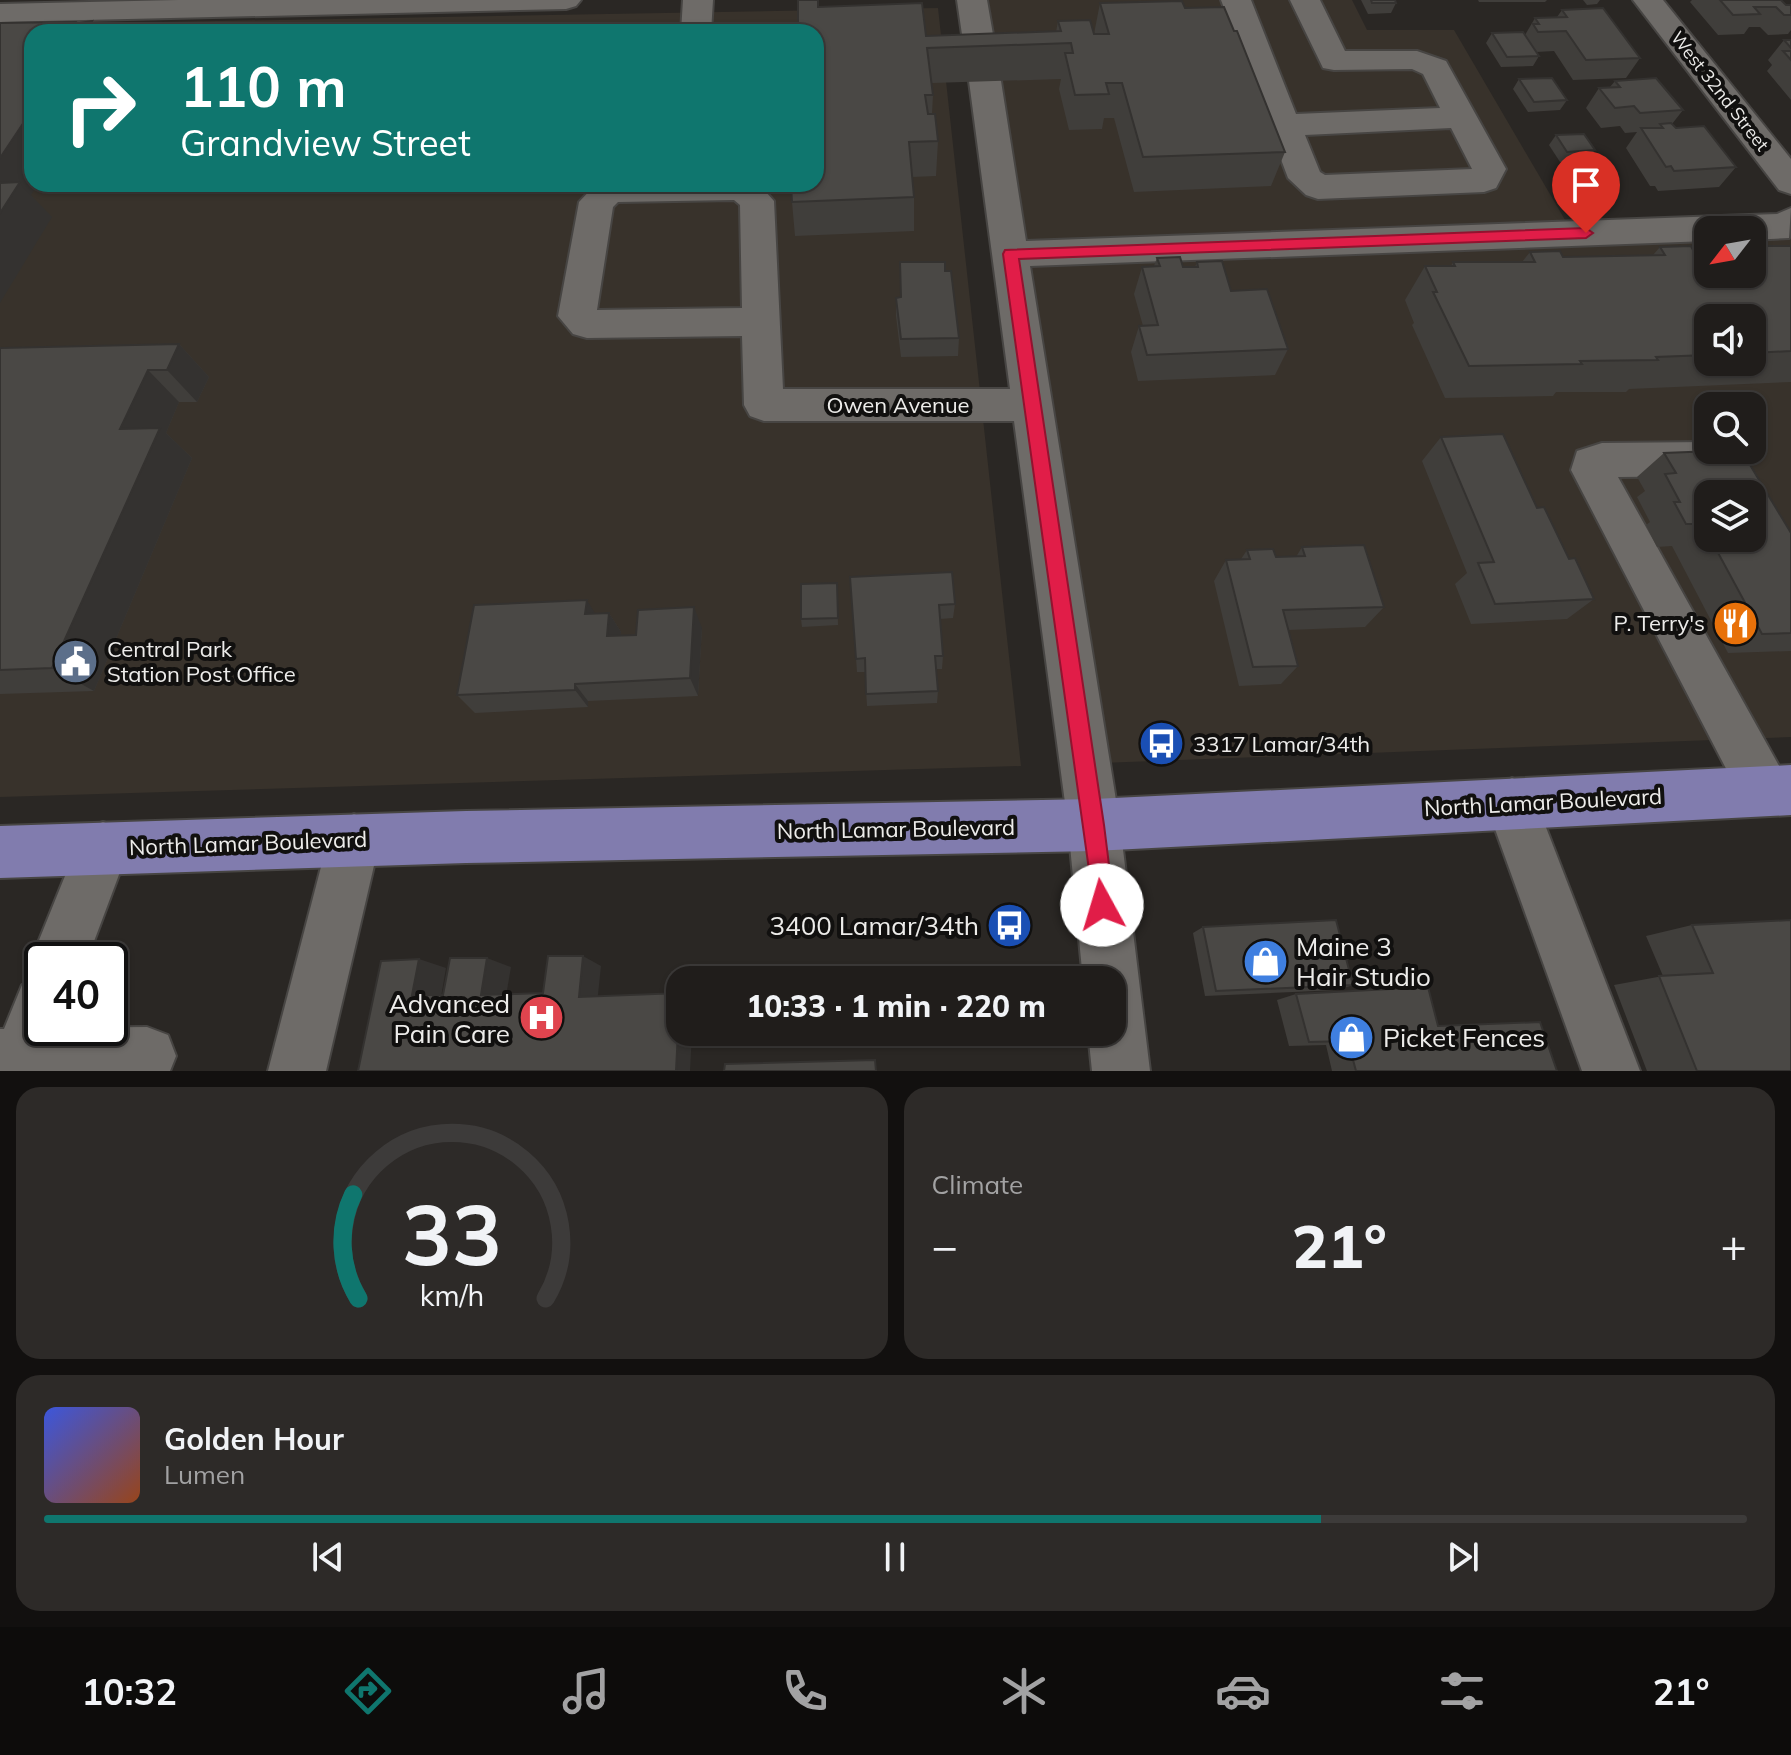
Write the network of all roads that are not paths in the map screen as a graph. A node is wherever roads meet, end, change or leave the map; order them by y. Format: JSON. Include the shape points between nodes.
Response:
{"nodes":[{"id":1,"x":566,"y":0,"type":"edge"},
{"id":2,"x":698,"y":0,"type":"edge"},
{"id":3,"x":972,"y":0,"type":"edge"},
{"id":4,"x":1236,"y":0,"type":"edge"},
{"id":5,"x":1305,"y":0,"type":"edge"},
{"id":6,"x":1648,"y":0,"type":"edge"},
{"id":7,"x":0,"y":13,"type":"edge"},
{"id":8,"x":696,"y":24,"type":"edge"},
{"id":9,"x":1461,"y":117,"type":"junction"},
{"id":10,"x":1284,"y":125,"type":"junction"},
{"id":11,"x":1791,"y":182,"type":"edge"},
{"id":12,"x":609,"y":192,"type":"edge"},
{"id":13,"x":747,"y":192,"type":"edge"},
{"id":14,"x":1791,"y":220,"type":"edge"},
{"id":15,"x":1010,"y":254,"type":"junction"},
{"id":16,"x":761,"y":322,"type":"junction"},
{"id":17,"x":1031,"y":405,"type":"junction"},
{"id":18,"x":1747,"y":480,"type":"edge"},
{"id":19,"x":1778,"y":790,"type":"edge"},
{"id":20,"x":1512,"y":804,"type":"junction"},
{"id":21,"x":1094,"y":825,"type":"junction"},
{"id":22,"x":354,"y":840,"type":"junction"},
{"id":23,"x":103,"y":848,"type":"junction"},
{"id":24,"x":0,"y":852,"type":"edge"},
{"id":25,"x":66,"y":942,"type":"edge"},
{"id":26,"x":1109,"y":966,"type":"edge"},
{"id":27,"x":24,"y":1036,"type":"edge"},
{"id":28,"x":1118,"y":1046,"type":"edge"},
{"id":29,"x":11,"y":1058,"type":"edge"},
{"id":30,"x":141,"y":1071,"type":"edge"},
{"id":31,"x":297,"y":1071,"type":"edge"},
{"id":32,"x":1121,"y":1071,"type":"edge"},
{"id":33,"x":1611,"y":1071,"type":"edge"}],
"edges":[{"from":1,"to":7,"type":"street"},
{"from":2,"to":8,"type":"street"},
{"from":3,"to":15,"type":"street"},
{"from":4,"to":10,"type":"street"},
{"from":5,"to":9,"type":"street","via":[[1334,61],[1417,60],[1435,68]]},
{"from":6,"to":11,"type":"street","name":"West 32nd Street"},
{"from":9,"to":10,"type":"street"},
{"from":9,"to":10,"type":"street","via":[[1489,169],[1484,180],[1318,187],[1305,178]]},
{"from":12,"to":16,"type":"street","via":[[596,202],[577,316],[587,324]]},
{"from":13,"to":16,"type":"street","via":[[757,201]]},
{"from":14,"to":15,"type":"street","via":[[1789,226]]},
{"from":15,"to":17,"type":"street"},
{"from":16,"to":17,"type":"street","name":"Owen Avenue","via":[[764,405]]},
{"from":17,"to":21,"type":"street"},
{"from":18,"to":19,"type":"street","via":[[1741,468],[1720,459],[1592,463]]},
{"from":19,"to":20,"type":"main road","name":"North Lamar Boulevard"},
{"from":20,"to":21,"type":"main road","name":"North Lamar Boulevard"},
{"from":20,"to":33,"type":"street"},
{"from":21,"to":22,"type":"main road","name":"North Lamar Boulevard"},
{"from":21,"to":26,"type":"street"},
{"from":22,"to":23,"type":"main road","name":"North Lamar Boulevard"},
{"from":22,"to":31,"type":"street"},
{"from":23,"to":24,"type":"main road","name":"North Lamar Boulevard"},
{"from":23,"to":25,"type":"street"},
{"from":27,"to":29,"type":"street"},
{"from":28,"to":32,"type":"street"},
{"from":29,"to":30,"type":"street","via":[[147,1056]]}]}
